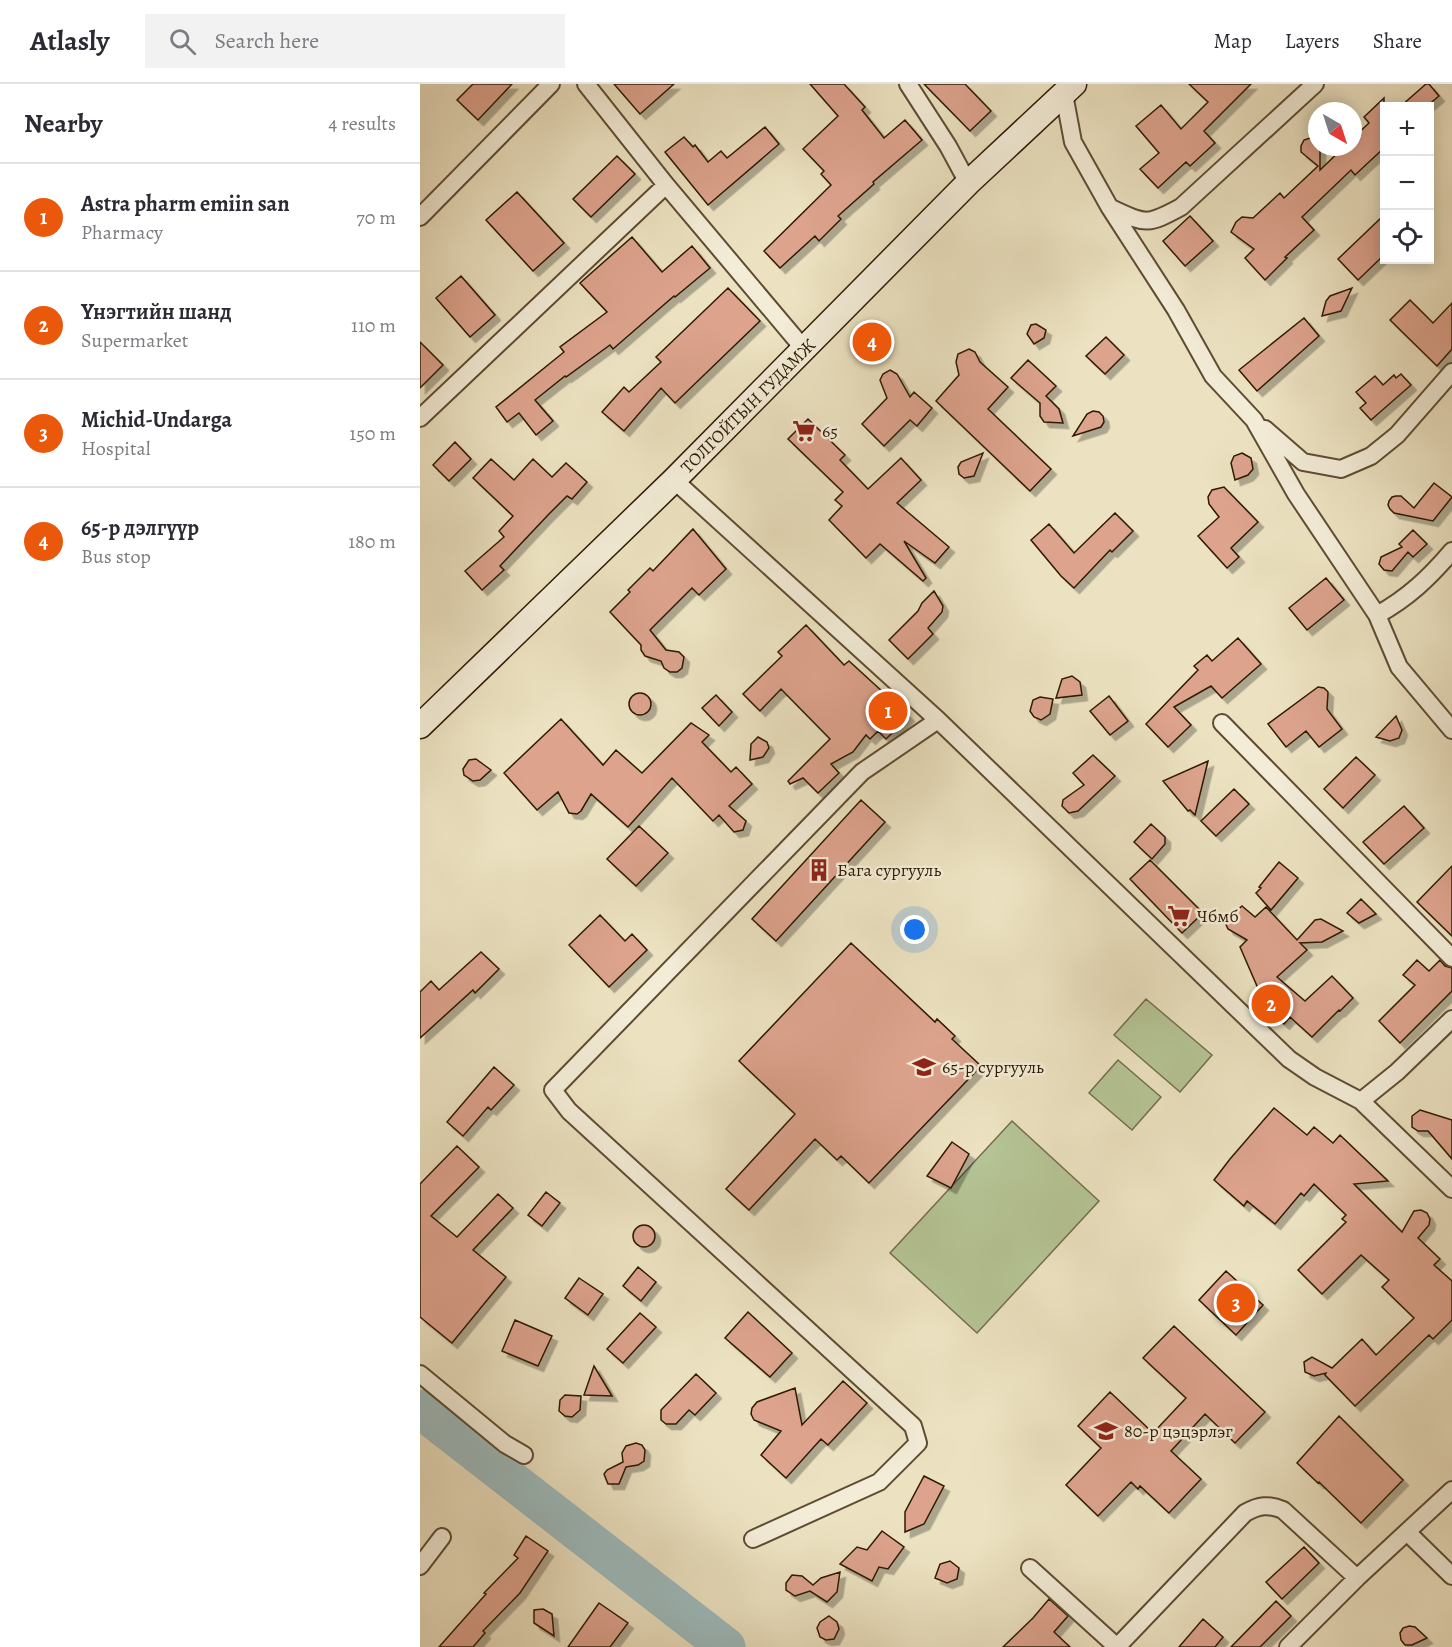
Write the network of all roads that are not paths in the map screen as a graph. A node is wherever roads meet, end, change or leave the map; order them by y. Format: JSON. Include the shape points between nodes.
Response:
{"nodes":[{"id":1,"x":550,"y":84,"type":"edge"},
{"id":2,"x":586,"y":84,"type":"edge"},
{"id":3,"x":908,"y":84,"type":"edge"},
{"id":4,"x":1315,"y":84,"type":"edge"},
{"id":5,"x":1069,"y":89,"type":"edge"},
{"id":6,"x":968,"y":183,"type":"junction"},
{"id":7,"x":666,"y":185,"type":"junction"},
{"id":8,"x":1110,"y":208,"type":"junction"},
{"id":9,"x":420,"y":217,"type":"edge"},
{"id":10,"x":804,"y":349,"type":"junction"},
{"id":11,"x":1452,"y":372,"type":"edge"},
{"id":12,"x":420,"y":418,"type":"edge"},
{"id":13,"x":1254,"y":420,"type":"junction"},
{"id":14,"x":674,"y":480,"type":"junction"},
{"id":15,"x":1452,"y":551,"type":"edge"},
{"id":16,"x":1377,"y":615,"type":"junction"},
{"id":17,"x":938,"y":720,"type":"junction"},
{"id":18,"x":1222,"y":723,"type":"dead end"},
{"id":19,"x":420,"y":726,"type":"edge"},
{"id":20,"x":1452,"y":729,"type":"edge"},
{"id":21,"x":1452,"y":958,"type":"edge"},
{"id":22,"x":1452,"y":1019,"type":"edge"},
{"id":23,"x":1361,"y":1101,"type":"junction"},
{"id":24,"x":1452,"y":1189,"type":"edge"},
{"id":25,"x":420,"y":1374,"type":"edge"},
{"id":26,"x":524,"y":1455,"type":"dead end"},
{"id":27,"x":1452,"y":1490,"type":"edge"},
{"id":28,"x":1407,"y":1532,"type":"junction"},
{"id":29,"x":442,"y":1537,"type":"dead end"},
{"id":30,"x":753,"y":1539,"type":"dead end"},
{"id":31,"x":420,"y":1566,"type":"edge"},
{"id":32,"x":1030,"y":1568,"type":"dead end"},
{"id":33,"x":1452,"y":1576,"type":"edge"},
{"id":34,"x":1357,"y":1578,"type":"junction"},
{"id":35,"x":1117,"y":1647,"type":"edge"},
{"id":36,"x":1288,"y":1647,"type":"edge"}],
"edges":[{"from":1,"to":9,"type":"street"},
{"from":2,"to":7,"type":"street"},
{"from":3,"to":6,"type":"street"},
{"from":4,"to":8,"type":"street","via":[[1181,207],[1161,218],[1142,222]]},
{"from":5,"to":6,"type":"main road","name":"ТОЛГОЙТЫН ГУДАМЖ"},
{"from":5,"to":8,"type":"street","via":[[1073,142]]},
{"from":6,"to":10,"type":"main road","name":"ТОЛГОЙТЫН ГУДАМЖ"},
{"from":7,"to":10,"type":"street"},
{"from":7,"to":12,"type":"street"},
{"from":8,"to":13,"type":"street","via":[[1214,376]]},
{"from":10,"to":14,"type":"main road","name":"ТОЛГОЙТЫН ГУДАМЖ"},
{"from":11,"to":13,"type":"street","via":[[1397,435],[1371,456],[1341,469],[1304,462]]},
{"from":13,"to":16,"type":"street","via":[[1296,494]]},
{"from":14,"to":17,"type":"street"},
{"from":14,"to":19,"type":"main road","name":"ТОЛГОЙТЫН ГУДАМЖ"},
{"from":15,"to":16,"type":"street","via":[[1433,574],[1400,602]]},
{"from":16,"to":20,"type":"street","via":[[1399,667]]},
{"from":17,"to":23,"type":"street","via":[[1289,1059]]},
{"from":17,"to":30,"type":"street","via":[[862,772],[553,1090],[569,1111],[913,1426],[918,1443],[879,1482]]},
{"from":18,"to":21,"type":"street"},
{"from":22,"to":23,"type":"street"},
{"from":23,"to":24,"type":"street"},
{"from":25,"to":26,"type":"street"},
{"from":27,"to":28,"type":"street"},
{"from":28,"to":33,"type":"street"},
{"from":28,"to":34,"type":"street"},
{"from":29,"to":31,"type":"street"},
{"from":32,"to":35,"type":"street"},
{"from":34,"to":35,"type":"street","via":[[1283,1510],[1264,1505],[1245,1513]]},
{"from":34,"to":36,"type":"street"}]}
